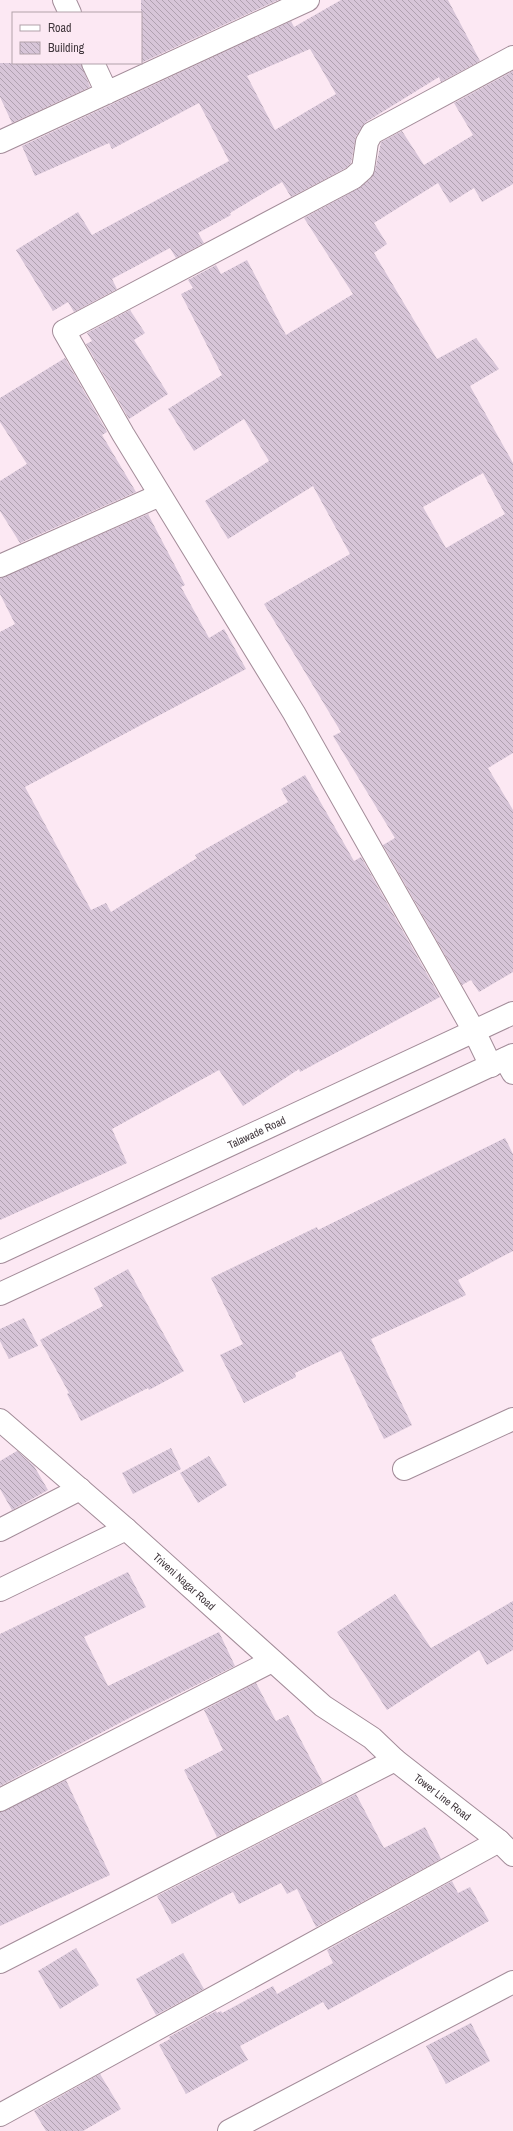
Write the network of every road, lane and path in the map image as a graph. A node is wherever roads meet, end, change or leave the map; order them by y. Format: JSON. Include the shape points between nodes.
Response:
{"nodes":[{"id":1,"x":64,"y":0,"type":"edge"},
{"id":2,"x":302,"y":2,"type":"edge"},
{"id":3,"x":70,"y":12,"type":"edge"},
{"id":4,"x":513,"y":57,"type":"edge"},
{"id":5,"x":93,"y":64,"type":"edge"},
{"id":6,"x":107,"y":93,"type":"junction"},
{"id":7,"x":0,"y":142,"type":"edge"},
{"id":8,"x":160,"y":495,"type":"junction"},
{"id":9,"x":0,"y":566,"type":"edge"},
{"id":10,"x":513,"y":1013,"type":"edge"},
{"id":11,"x":474,"y":1031,"type":"junction"},
{"id":12,"x":506,"y":1063,"type":"edge"},
{"id":13,"x":0,"y":1252,"type":"edge"},
{"id":14,"x":0,"y":1294,"type":"edge"},
{"id":15,"x":513,"y":1419,"type":"edge"},
{"id":16,"x":0,"y":1420,"type":"edge"},
{"id":17,"x":404,"y":1469,"type":"dead end"},
{"id":18,"x":80,"y":1489,"type":"junction"},
{"id":19,"x":126,"y":1529,"type":"junction"},
{"id":20,"x":0,"y":1530,"type":"edge"},
{"id":21,"x":0,"y":1590,"type":"edge"},
{"id":22,"x":272,"y":1661,"type":"junction"},
{"id":23,"x":372,"y":1738,"type":"joint"},
{"id":24,"x":395,"y":1760,"type":"junction"},
{"id":25,"x":0,"y":1800,"type":"edge"},
{"id":26,"x":506,"y":1848,"type":"edge"},
{"id":27,"x":0,"y":1962,"type":"edge"},
{"id":28,"x":513,"y":1982,"type":"edge"},
{"id":29,"x":0,"y":2115,"type":"edge"},
{"id":30,"x":229,"y":2131,"type":"edge"}],
"edges":[{"from":1,"to":3,"type":"street"},
{"from":2,"to":6,"type":"street"},
{"from":4,"to":8,"type":"street","via":[[372,133],[367,142],[363,169],[353,178],[64,331]]},
{"from":5,"to":6,"type":"street"},
{"from":6,"to":7,"type":"street"},
{"from":8,"to":9,"type":"street"},
{"from":8,"to":11,"type":"street","via":[[294,713]]},
{"from":10,"to":11,"type":"street","name":"Talawade Road"},
{"from":11,"to":12,"type":"street"},
{"from":11,"to":13,"type":"street","name":"Talawade Road"},
{"from":12,"to":14,"type":"street"},
{"from":15,"to":17,"type":"street"},
{"from":16,"to":18,"type":"street","name":"Triveni Nagar Road"},
{"from":18,"to":19,"type":"street","name":"Triveni Nagar Road"},
{"from":18,"to":20,"type":"street"},
{"from":19,"to":21,"type":"street"},
{"from":19,"to":22,"type":"street","name":"Triveni Nagar Road"},
{"from":22,"to":23,"type":"street","name":"Triveni Nagar Road","via":[[323,1706]]},
{"from":22,"to":25,"type":"street"},
{"from":23,"to":24,"type":"street","name":"Tower Line Road"},
{"from":24,"to":26,"type":"street","name":"Tower Line Road"},
{"from":24,"to":27,"type":"street"},
{"from":26,"to":29,"type":"street"},
{"from":28,"to":30,"type":"street"}]}
